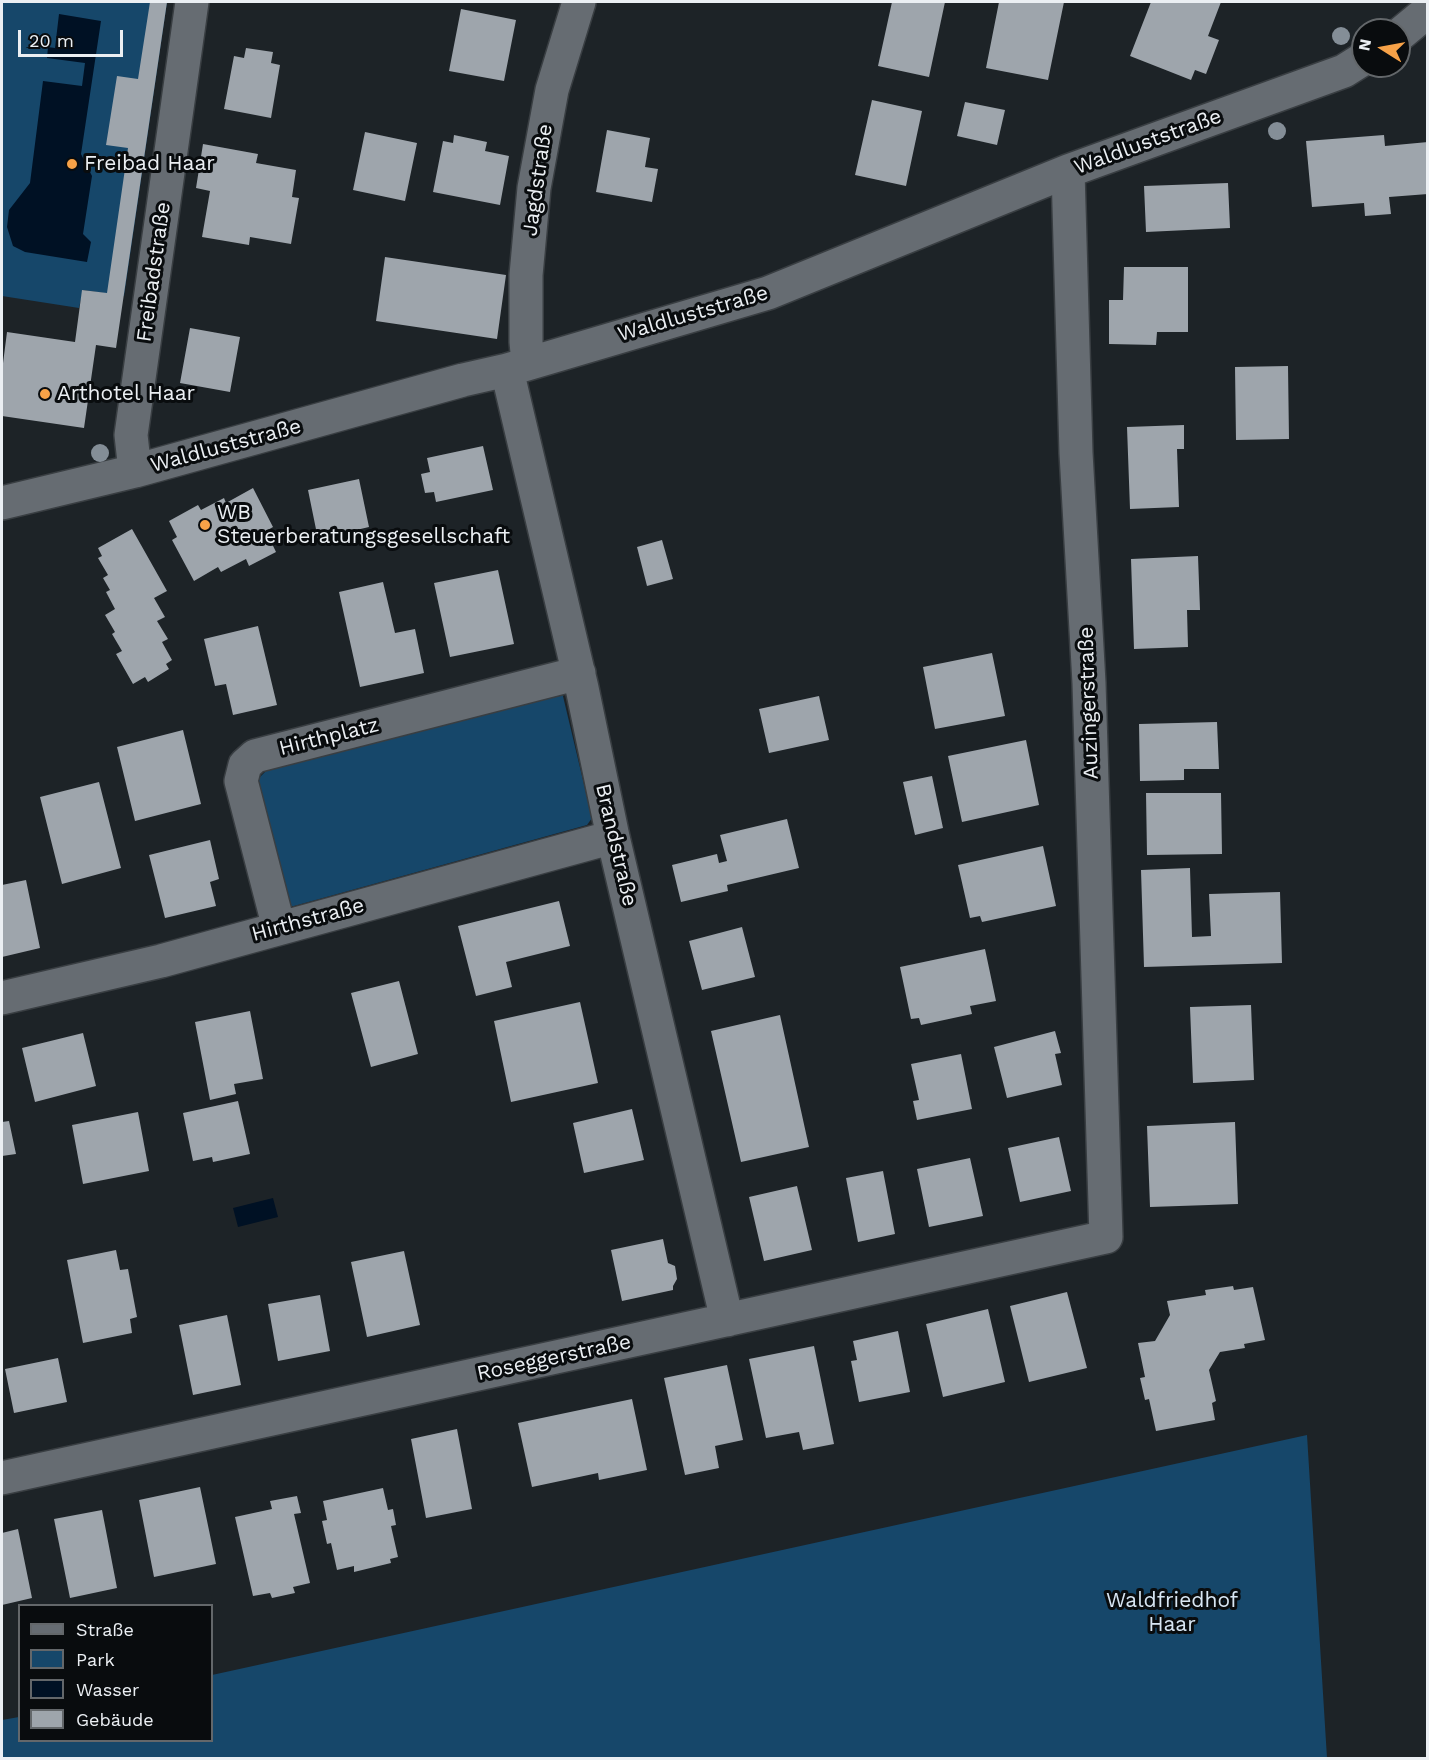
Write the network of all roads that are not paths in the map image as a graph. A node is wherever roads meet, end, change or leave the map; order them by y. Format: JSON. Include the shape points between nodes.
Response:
{"nodes":[{"id":1,"x":192,"y":2,"type":"edge"},
{"id":2,"x":579,"y":2,"type":"edge"},
{"id":3,"x":1428,"y":11,"type":"edge"},
{"id":4,"x":1411,"y":25,"type":"edge"},
{"id":5,"x":1351,"y":67,"type":"edge"},
{"id":6,"x":1068,"y":171,"type":"junction"},
{"id":7,"x":518,"y":367,"type":"junction"},
{"id":8,"x":135,"y":471,"type":"junction"},
{"id":9,"x":2,"y":503,"type":"edge"},
{"id":10,"x":579,"y":673,"type":"junction"},
{"id":11,"x":613,"y":837,"type":"junction"},
{"id":12,"x":279,"y":928,"type":"junction"},
{"id":13,"x":2,"y":998,"type":"edge"},
{"id":14,"x":1106,"y":1237,"type":"joint"},
{"id":15,"x":727,"y":1320,"type":"junction"},
{"id":16,"x":2,"y":1478,"type":"edge"}],
"edges":[{"from":1,"to":8,"type":"street","name":"Freibadstraße","via":[[131,435]]},
{"from":2,"to":7,"type":"street","name":"Jagdstraße","via":[[552,90],[534,188],[526,275],[526,342]]},
{"from":3,"to":4,"type":"street"},
{"from":5,"to":6,"type":"street","name":"Waldluststraße"},
{"from":6,"to":7,"type":"street","name":"Waldluststraße","via":[[768,293]]},
{"from":6,"to":14,"type":"street","name":"Auzingerstraße"},
{"from":7,"to":8,"type":"street","name":"Waldluststraße"},
{"from":7,"to":10,"type":"street","name":"Brandstraße"},
{"from":8,"to":9,"type":"street","name":"Waldluststraße"},
{"from":10,"to":11,"type":"street","name":"Brandstraße"},
{"from":10,"to":12,"type":"street","name":"Hirthplatz","via":[[255,756],[245,765],[241,781]]},
{"from":11,"to":12,"type":"street","name":"Hirthstraße"},
{"from":11,"to":15,"type":"street","name":"Brandstraße"},
{"from":12,"to":13,"type":"street","name":"Hirthstraße","via":[[161,961]]},
{"from":14,"to":15,"type":"street","name":"Roseggerstraße"},
{"from":15,"to":16,"type":"street","name":"Roseggerstraße"}]}
